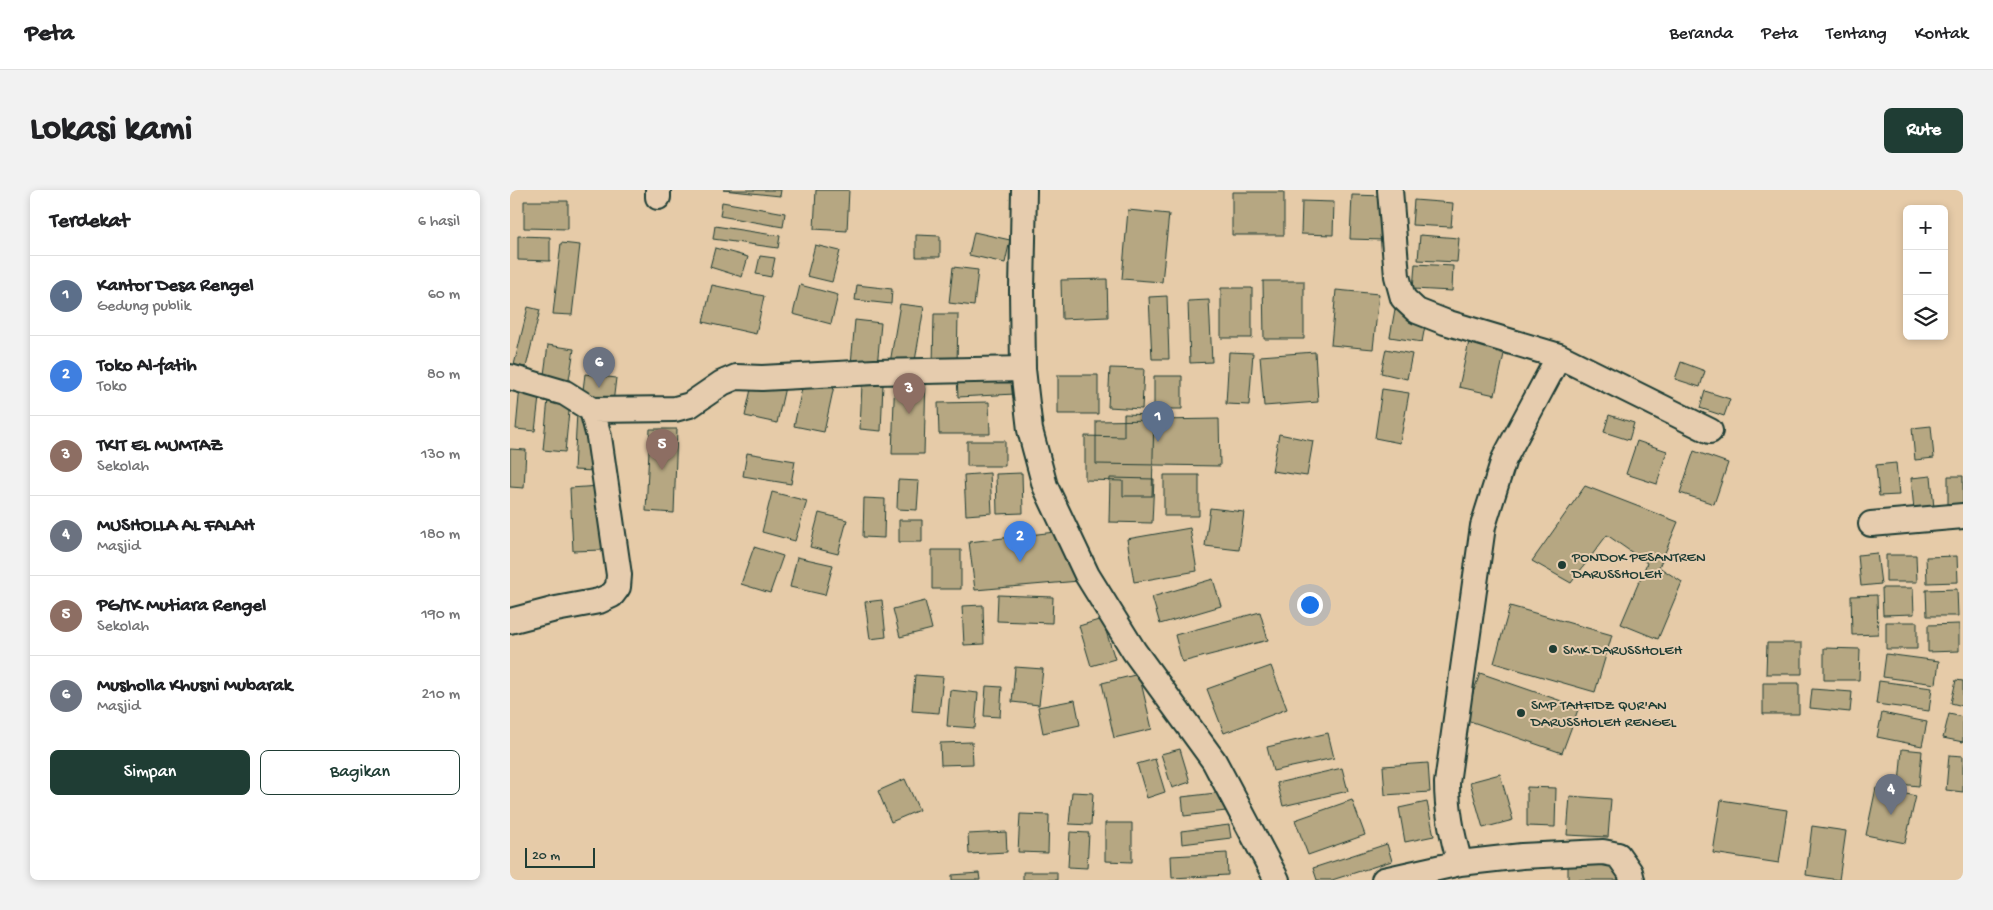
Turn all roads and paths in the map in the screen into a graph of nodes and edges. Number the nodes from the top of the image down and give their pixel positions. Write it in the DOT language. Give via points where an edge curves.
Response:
graph roads {
  1 [pos="1024,190"];
  2 [pos="1390,190"];
  3 [pos="1559,356"];
  4 [pos="1024,369"];
  5 [pos="510,377"];
  6 [pos="592,410"];
  7 [pos="1710,431"];
  8 [pos="1963,516"];
  9 [pos="1871,524"];
  10 [pos="510,621"];
  11 [pos="1460,863"];
  12 [pos="1278,880"];
  13 [pos="1384,880"];
  14 [pos="1632,880"];
  1 -- 4 [label="street"];
  2 -- 3 [label="street" via="1397,276 1403,298 1417,311 1446,322"];
  3 -- 7 [label="street"];
  3 -- 11 [label="street" via="1504,459 1483,526 1447,783 1451,832"];
  4 -- 6 [label="street" via="736,377 690,405 675,409"];
  4 -- 12 [label="street" via="1030,430 1045,486 1087,575 1134,651 1214,761"];
  5 -- 6 [label="street" via="564,393"];
  6 -- 10 [label="street" via="599,437 619,575 618,587 612,595 599,601 556,608"];
  8 -- 9 [label="street"];
  11 -- 13 [label="street"];
  11 -- 14 [label="street" via="1603,852 1618,855"];
}
